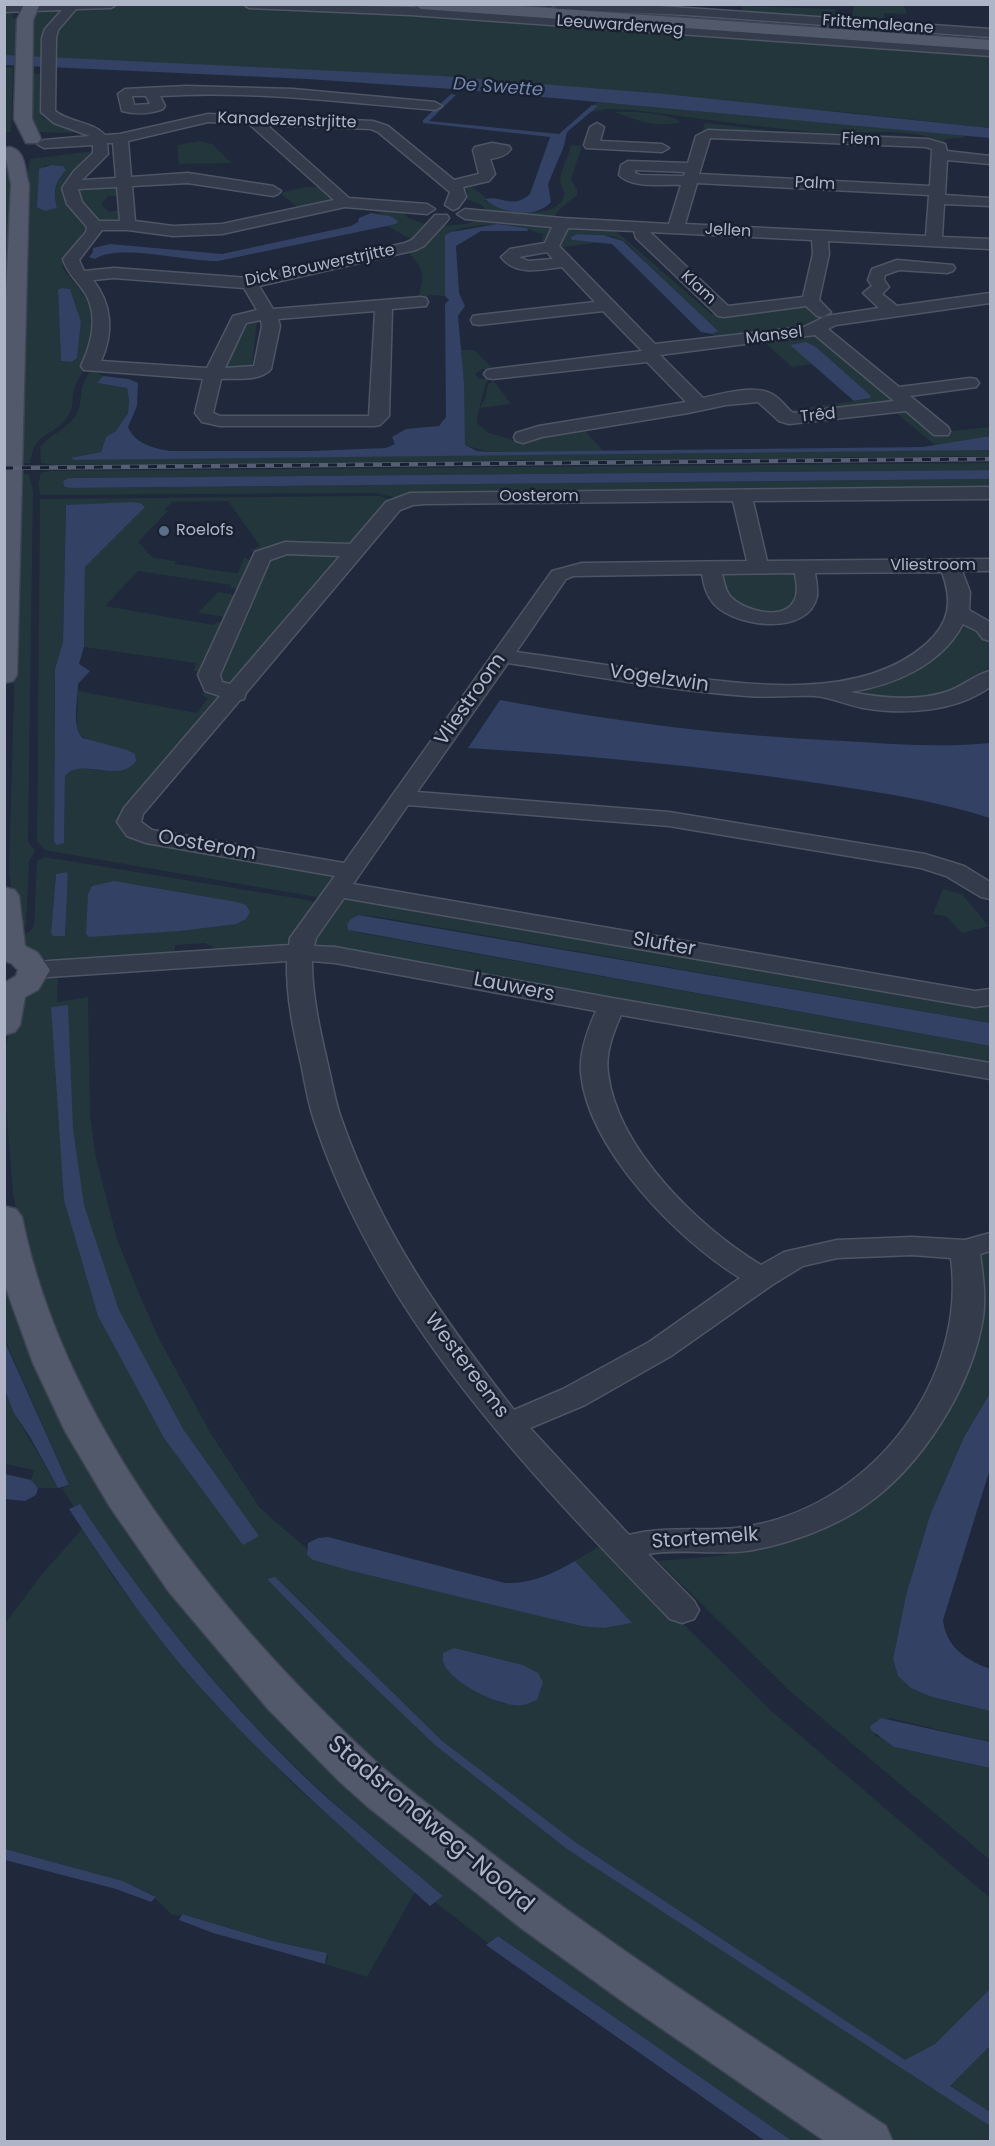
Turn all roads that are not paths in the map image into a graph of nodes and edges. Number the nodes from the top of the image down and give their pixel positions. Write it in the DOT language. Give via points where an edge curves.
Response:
graph roads {
  1 [pos="111,4"];
  2 [pos="249,4"];
  3 [pos="422,4"];
  4 [pos="549,4"];
  5 [pos="63,5"];
  6 [pos="22,8"];
  7 [pos="990,33"];
  8 [pos="990,45"];
  9 [pos="990,52"];
  10 [pos="201,89"];
  11 [pos="151,92"];
  12 [pos="353,98"];
  13 [pos="435,106"];
  14 [pos="23,119"];
  15 [pos="232,119"];
  16 [pos="254,121"];
  17 [pos="373,125"];
  18 [pos="597,127"];
  19 [pos="120,138"];
  20 [pos="100,141"];
  21 [pos="36,145"];
  22 [pos="7,146"];
  23 [pos="687,149"];
  24 [pos="481,155"];
  25 [pos="939,155"];
  26 [pos="990,160"];
  27 [pos="610,165"];
  28 [pos="693,176"];
  29 [pos="123,182"];
  30 [pos="323,183"];
  31 [pos="20,184"];
  32 [pos="70,184"];
  33 [pos="452,185"];
  34 [pos="273,191"];
  35 [pos="937,195"];
  36 [pos="345,202"];
  37 [pos="990,202"];
  38 [pos="459,210"];
  39 [pos="298,211"];
  40 [pos="434,214"];
  41 [pos="607,218"];
  42 [pos="678,221"];
  43 [pos="562,223"];
  44 [pos="128,225"];
  45 [pos="95,226"];
  46 [pos="641,227"];
  47 [pos="820,236"];
  48 [pos="934,241"];
  49 [pos="990,244"];
  50 [pos="551,248"];
  51 [pos="566,262"];
  52 [pos="947,268"];
  53 [pos="80,276"];
  54 [pos="249,283"];
  55 [pos="810,301"];
  56 [pos="988,301"];
  57 [pos="420,302"];
  58 [pos="384,305"];
  59 [pos="609,305"];
  60 [pos="894,312"];
  61 [pos="268,314"];
  62 [pos="479,320"];
  63 [pos="825,324"];
  64 [pos="651,353"];
  65 [pos="213,374"];
  66 [pos="493,374"];
  67 [pos="970,383"];
  68 [pos="893,393"];
  69 [pos="698,404"];
  70 [pos="909,405"];
  71 [pos="941,431"];
  72 [pos="523,438"];
  73 [pos="990,493"];
  74 [pos="742,496"];
  75 [pos="357,550"];
  76 [pos="990,565"];
  77 [pos="804,566"];
  78 [pos="950,566"];
  79 [pos="758,567"];
  80 [pos="711,568"];
  81 [pos="958,612"];
  82 [pos="990,635"];
  83 [pos="502,656"];
  84 [pos="4,675"];
  85 [pos="990,677"];
  86 [pos="816,690"];
  87 [pos="236,693"];
  88 [pos="402,798"];
  89 [pos="343,880"];
  90 [pos="990,892"];
  91 [pos="4,896"];
  92 [pos="300,952"];
  93 [pos="16,958"];
  94 [pos="7,993"];
  95 [pos="990,997"];
  96 [pos="612,1006"];
  97 [pos="4,1025"];
  98 [pos="990,1071"];
  99 [pos="4,1217"];
  100 [pos="978,1246"];
  101 [pos="761,1278"];
  102 [pos="510,1424"];
  103 [pos="622,1549"];
  104 [pos="682,1610"];
  105 [pos="868,2142"];
  1 -- 5 [label="street"];
  2 -- 9 [label="street, Leeuwarderweg" via="410,11"];
  3 -- 8 [label="main road, Leeuwarderweg"];
  4 -- 7 [label="street, Frittemaleane"];
  5 -- 6 [label="street"];
  5 -- 20 [label="street" via="50,33 48,112 59,120 89,129"];
  6 -- 14 [label="main road"];
  10 -- 11 [label="street"];
  10 -- 12 [label="street"];
  10 -- 15 [label="street"];
  12 -- 13 [label="street"];
  12 -- 17 [label="street" via="352,106"];
  14 -- 21 [label="main road"];
  14 -- 22 [label="main road"];
  15 -- 16 [label="street, Kanadezenstrjitte"];
  15 -- 19 [label="street, Kanadezenstrjitte" via="201,119"];
  16 -- 17 [label="street, Kanadezenstrjitte"];
  16 -- 30 [label="street"];
  17 -- 33 [label="street, Kanadezenstrjitte"];
  18 -- 23 [label="street" via="591,145"];
  19 -- 20 [label="street, Kanadezenstrjitte"];
  19 -- 29 [label="street"];
  20 -- 21 [label="street, Kanadezenstrjitte"];
  20 -- 32 [label="street" via="100,154"];
  21 -- 22 [label="main road"];
  21 -- 31 [label="main road" via="27,157"];
  22 -- 31 [label="main road" via="15,158"];
  23 -- 25 [label="street, Fiem" via="703,136 717,133 928,143 940,147"];
  23 -- 28 [label="street"];
  24 -- 33 [label="street" via="488,174"];
  25 -- 26 [label="street"];
  25 -- 35 [label="street"];
  27 -- 28 [label="street" via="628,165 627,175 638,178"];
  28 -- 35 [label="street, Palm"];
  28 -- 42 [label="street"];
  29 -- 32 [label="street"];
  29 -- 34 [label="street" via="188,178"];
  29 -- 44 [label="street"];
  30 -- 34 [label="street"];
  30 -- 36 [label="street"];
  31 -- 84 [label="main road"];
  32 -- 45 [label="street" via="74,205"];
  33 -- 38 [label="street" via="459,194"];
  34 -- 39 [label="street"];
  35 -- 37 [label="street, Palm"];
  35 -- 48 [label="street"];
  36 -- 39 [label="street, Jellen"];
  36 -- 40 [label="street, Jellen"];
  38 -- 40 [label="street, Jellen" via="456,218"];
  38 -- 43 [label="street, Jellen"];
  39 -- 44 [label="street, Jellen" via="198,231"];
  40 -- 54 [label="street, Dick Brouwerstrjitte" via="418,243 410,247"];
  41 -- 42 [label="street" via="615,212"];
  42 -- 46 [label="street, Jellen"];
  42 -- 47 [label="street, Jellen"];
  43 -- 46 [label="street, Jellen"];
  43 -- 50 [label="street"];
  44 -- 45 [label="street, Jellen"];
  45 -- 53 [label="street" via="94,233 71,259"];
  46 -- 55 [label="street, Klam" via="642,235 724,312"];
  47 -- 48 [label="street, Jellen"];
  47 -- 55 [label="street" via="821,254"];
  48 -- 49 [label="street, Jellen"];
  50 -- 51 [label="street"];
  50 -- 51 [label="street" via="516,252 509,257 514,263 529,266"];
  51 -- 59 [label="street"];
  52 -- 60 [label="street" via="897,265 878,272 876,280 881,287 871,293"];
  53 -- 54 [label="street, Dick Brouwerstrjitte" via="114,273"];
  53 -- 65 [label="street" via="94,294 102,316 99,345 90,366"];
  54 -- 61 [label="street"];
  55 -- 63 [label="street"];
  56 -- 60 [label="street, Mansel"];
  57 -- 58 [label="street"];
  58 -- 61 [label="street"];
  58 -- 65 [label="street" via="380,416 374,421 208,418 204,413"];
  59 -- 62 [label="street"];
  59 -- 64 [label="street"];
  60 -- 63 [label="street, Mansel"];
  61 -- 65 [label="street" via="239,320"];
  61 -- 65 [label="street" via="271,326 262,369 244,374"];
  63 -- 64 [label="street, Mansel" via="808,332"];
  63 -- 68 [label="street"];
  64 -- 66 [label="street"];
  64 -- 69 [label="street"];
  67 -- 68 [label="street"];
  68 -- 70 [label="street"];
  69 -- 70 [label="street, Trêd" via="764,396 781,414 803,419"];
  69 -- 72 [label="street, Trêd"];
  70 -- 71 [label="street"];
  73 -- 74 [label="street, Oosterom"];
  74 -- 75 [label="street, Oosterom" via="410,499 393,506"];
  74 -- 79 [label="street"];
  75 -- 87 [label="street, Oosterom"];
  75 -- 87 [label="street" via="285,548 261,556 209,675 213,686"];
  76 -- 78 [label="street, Vliestroom"];
  77 -- 78 [label="street, Vliestroom"];
  77 -- 79 [label="street, Vliestroom"];
  77 -- 80 [label="street" via="808,590 800,609 758,618 736,611 720,598"];
  78 -- 81 [label="street" via="961,598"];
  79 -- 80 [label="street, Vliestroom"];
  80 -- 83 [label="street, Vliestroom" via="568,571 559,575"];
  81 -- 82 [label="street"];
  81 -- 86 [label="street, Vogelzwin" via="939,645 906,668"];
  83 -- 86 [label="street, Vogelzwin" via="745,690"];
  83 -- 88 [label="street, Vliestroom"];
  85 -- 86 [label="street, Vogelzwin" via="952,697 928,702 868,703"];
  87 -- 89 [label="street, Oosterom" via="132,813 129,822 135,831 146,836"];
  88 -- 89 [label="street, Vliestroom"];
  88 -- 90 [label="street" via="669,819 925,861 955,871"];
  89 -- 92 [label="street, Vliestroom" via="303,938"];
  89 -- 95 [label="street, Slufter" via="963,997"];
  91 -- 93 [label="main road"];
  92 -- 93 [label="street, Lauwers"];
  92 -- 96 [label="street, Lauwers" via="335,955"];
  92 -- 102 [label="street, Westereems" via="298,972 311,1065 328,1127 357,1197 400,1275 443,1340"];
  93 -- 94 [label="main road" via="32,978 23,987"];
  94 -- 97 [label="main road"];
  96 -- 98 [label="street, Lauwers"];
  96 -- 101 [label="street" via="601,1029 594,1071 602,1110 628,1152 671,1206 719,1250"];
  99 -- 105 [label="main road, Stadsrondweg-Noord" via="30,1310 72,1408 120,1492 175,1571 254,1667 358,1771 475,1868 566,1936"];
  100 -- 101 [label="street, Westereems" via="837,1250 794,1259"];
  100 -- 103 [label="street, Stortemelk" via="970,1269 968,1323 952,1371 926,1420 860,1493 819,1516 765,1536 709,1543 656,1541"];
  101 -- 102 [label="street, Westereems" via="660,1349 574,1397"];
  102 -- 103 [label="street"];
  103 -- 104 [label="street"];
}
